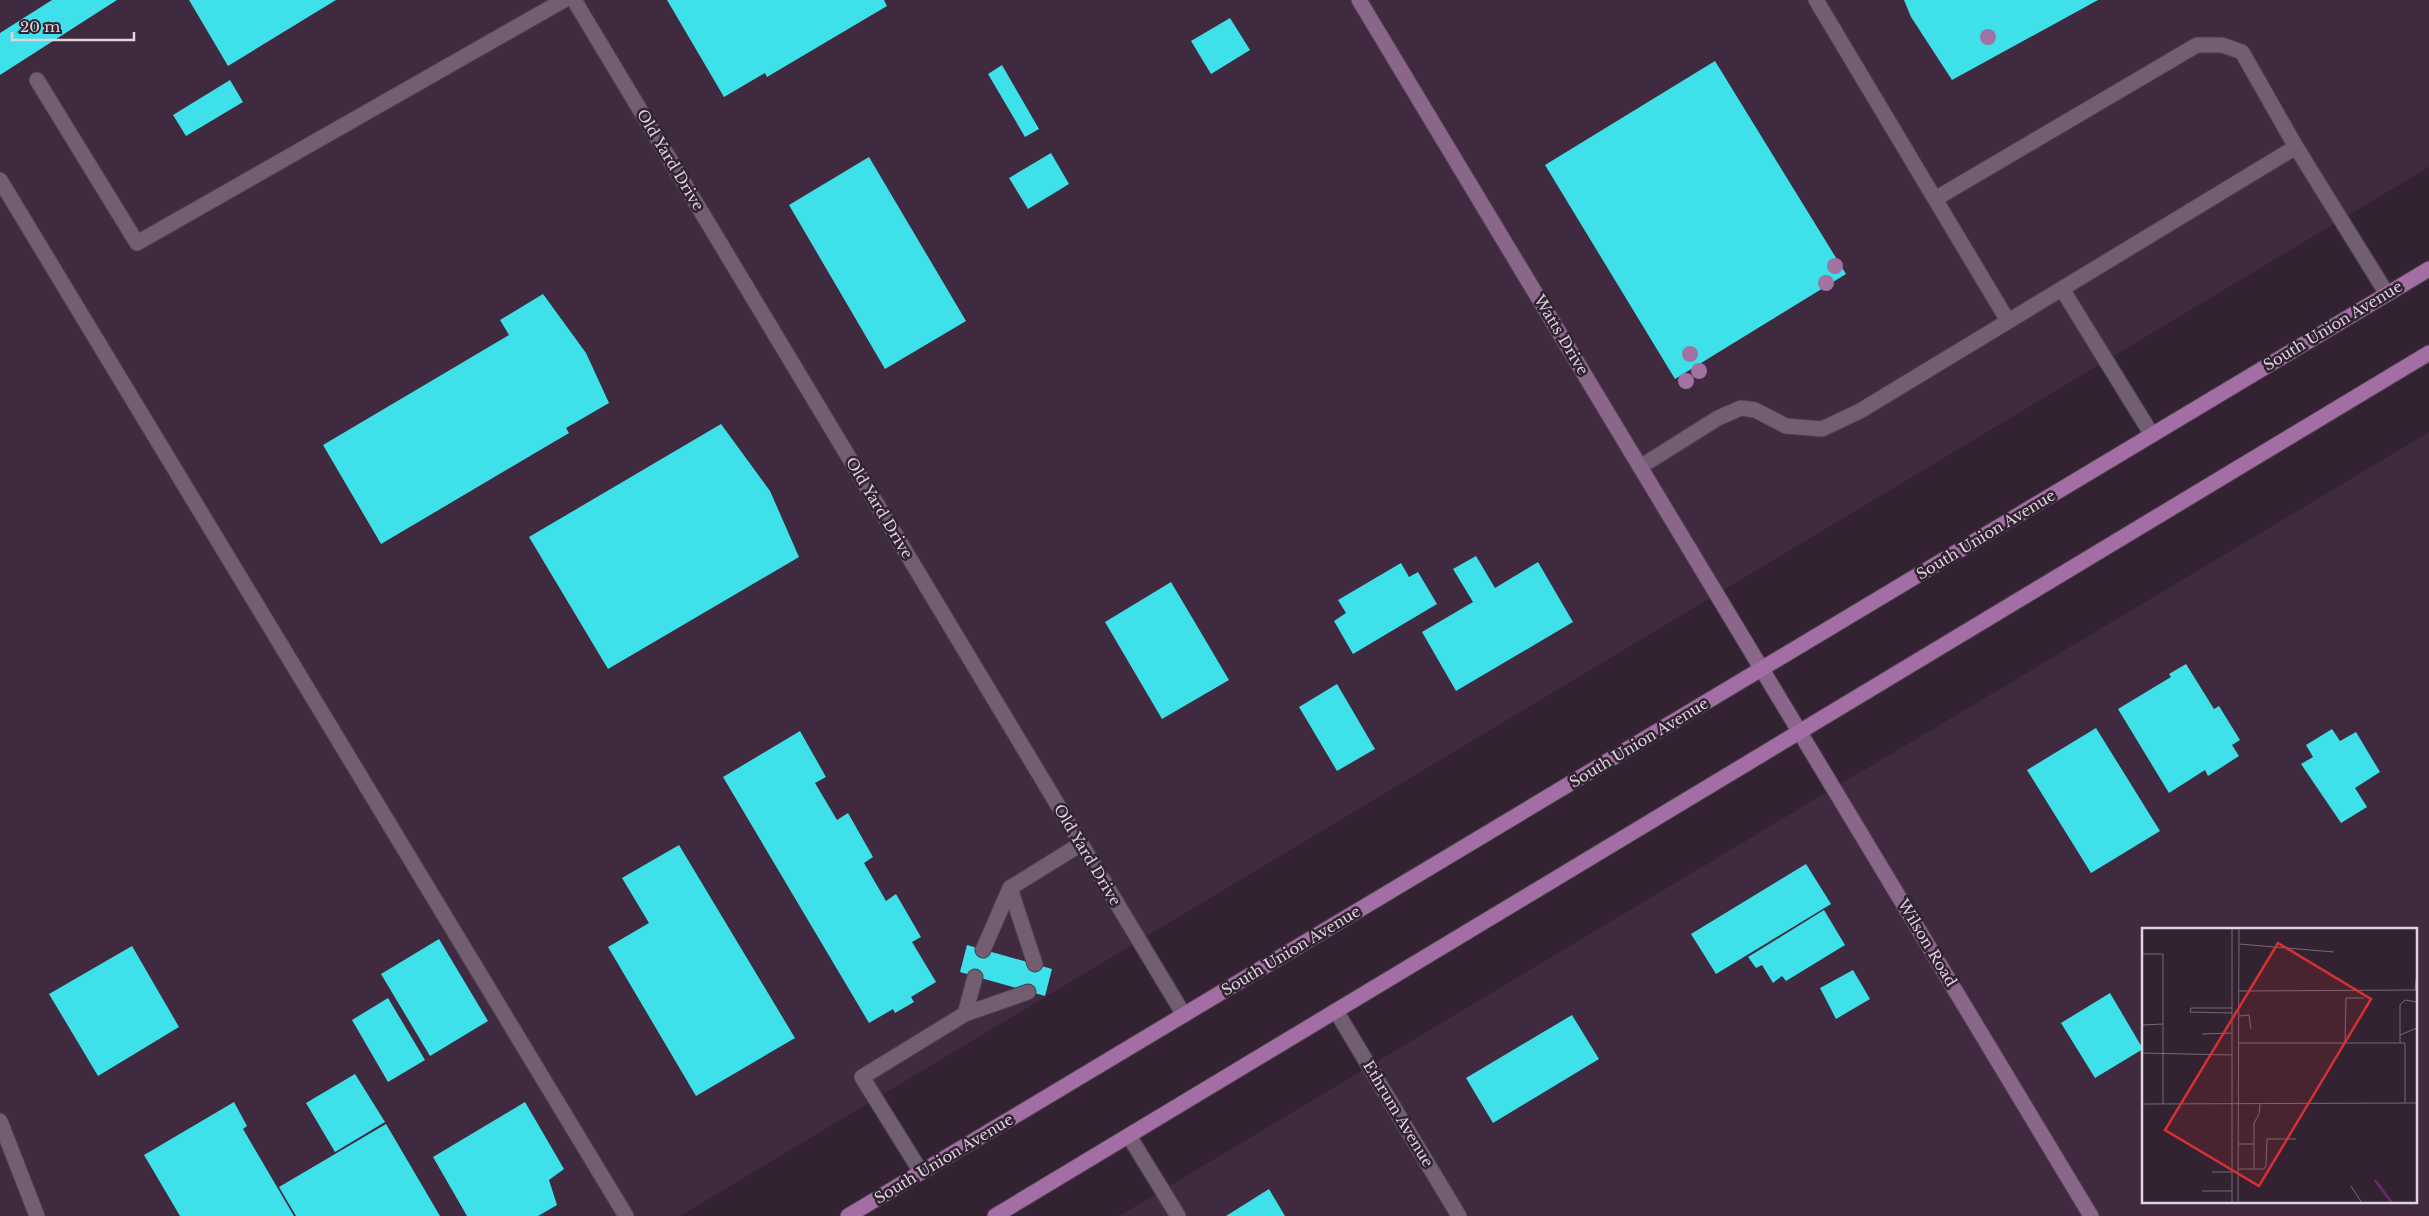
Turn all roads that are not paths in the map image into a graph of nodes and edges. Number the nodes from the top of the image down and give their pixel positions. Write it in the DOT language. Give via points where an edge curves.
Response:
graph roads {
  1 [pos="564,0"];
  2 [pos="574,0"];
  3 [pos="1360,0"];
  4 [pos="1816,0"];
  5 [pos="37,80"];
  6 [pos="2296,147"];
  7 [pos="0,180"];
  8 [pos="1934,199"];
  9 [pos="2429,269"];
  10 [pos="2062,289"];
  11 [pos="2387,294"];
  12 [pos="2008,321"];
  13 [pos="2429,353"];
  14 [pos="2152,435"];
  15 [pos="1640,467"];
  16 [pos="1762,670"];
  17 [pos="1800,732"];
  18 [pos="1081,844"];
  19 [pos="1010,888"];
  20 [pos="983,950"];
  21 [pos="1035,964"];
  22 [pos="975,977"];
  23 [pos="1028,992"];
  24 [pos="1336,1011"];
  25 [pos="965,1014"];
  26 [pos="1184,1015"];
  27 [pos="0,1121"];
  28 [pos="1128,1136"];
  29 [pos="921,1172"];
  30 [pos="37,1216"];
  31 [pos="626,1216"];
  32 [pos="848,1216"];
  33 [pos="996,1216"];
  34 [pos="1178,1216"];
  35 [pos="1459,1216"];
  36 [pos="2091,1216"];
  1 -- 5 [label="street" via="137,243"];
  2 -- 18 [label="street, Old Yard Drive"];
  3 -- 15 [label="street, Watts Drive"];
  4 -- 8 [label="street"];
  6 -- 8 [label="street" via="2242,52 2222,45 2197,45"];
  6 -- 10 [label="street"];
  6 -- 11 [label="street"];
  7 -- 31 [label="street"];
  8 -- 12 [label="street"];
  9 -- 11 [label="main road, South Union Avenue"];
  10 -- 12 [label="street"];
  10 -- 14 [label="street"];
  11 -- 14 [label="main road, South Union Avenue"];
  12 -- 15 [label="street" via="1860,410 1822,429 1786,426 1755,410 1741,408 1718,418"];
  13 -- 17 [label="main road"];
  14 -- 16 [label="main road, South Union Avenue"];
  15 -- 16 [label="street, Watts Drive"];
  16 -- 17 [label="street, Wilson Road"];
  16 -- 26 [label="main road, South Union Avenue"];
  17 -- 24 [label="main road"];
  17 -- 36 [label="street, Wilson Road"];
  18 -- 19 [label="street"];
  18 -- 26 [label="street, Old Yard Drive"];
  19 -- 20 [label="street"];
  19 -- 21 [label="street"];
  22 -- 25 [label="street"];
  23 -- 25 [label="street"];
  24 -- 28 [label="main road"];
  24 -- 35 [label="street, Ethrum Avenue"];
  25 -- 29 [label="street" via="862,1076"];
  26 -- 29 [label="main road, South Union Avenue"];
  27 -- 30 [label="street"];
  28 -- 33 [label="main road"];
  28 -- 34 [label="street"];
  29 -- 32 [label="main road, South Union Avenue"];
}
